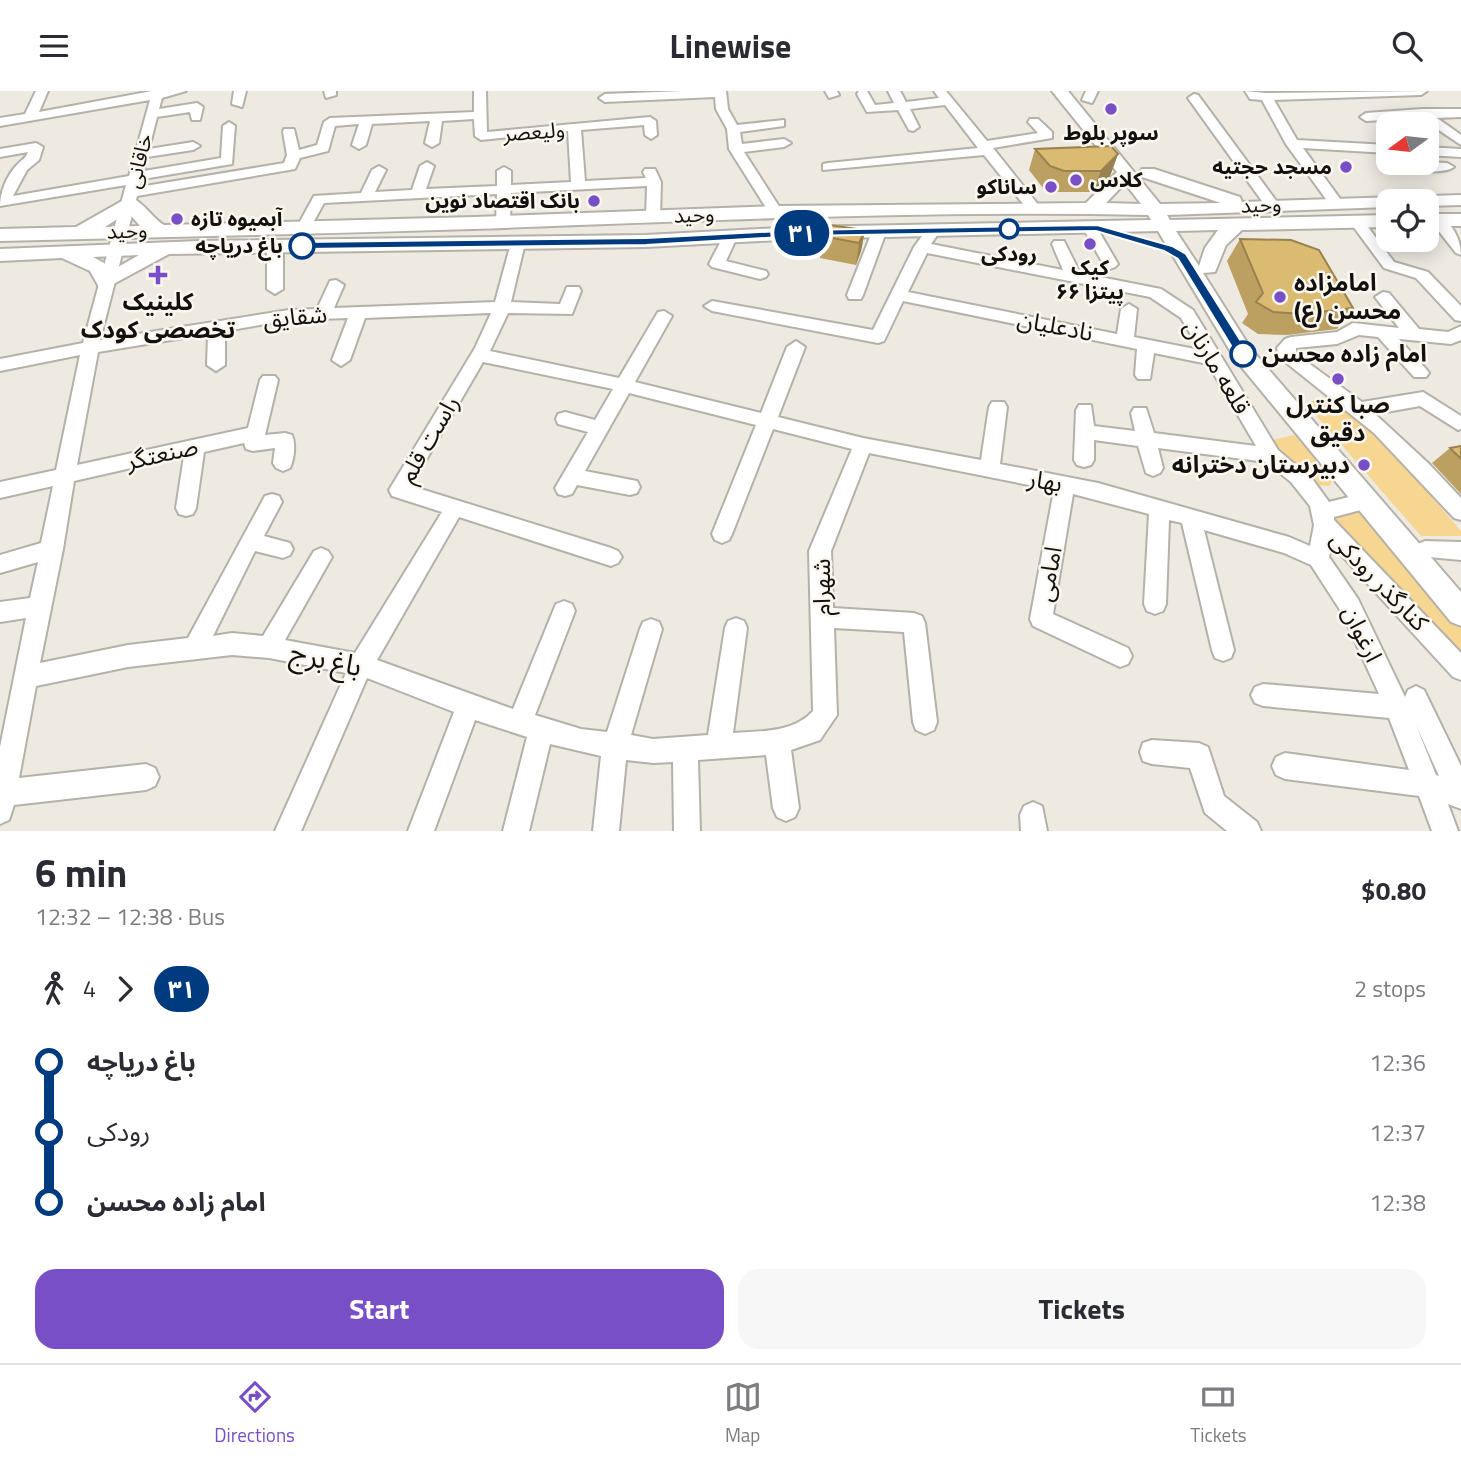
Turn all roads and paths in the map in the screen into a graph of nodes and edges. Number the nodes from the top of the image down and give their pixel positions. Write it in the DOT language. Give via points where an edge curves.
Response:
graph roads {
  1 [pos="42,91"];
  2 [pos="180,91"];
  3 [pos="480,91"];
  4 [pos="894,91"];
  5 [pos="1060,91"];
  6 [pos="1251,91"];
  7 [pos="1421,91"];
  8 [pos="1394,92"];
  9 [pos="158,93"];
  10 [pos="1316,93"];
  11 [pos="863,94"];
  12 [pos="1087,94"];
  13 [pos="944,96"];
  14 [pos="328,97"];
  15 [pos="1266,97"];
  16 [pos="606,98"];
  17 [pos="1194,98"];
  18 [pos="1461,104"];
  19 [pos="903,106"];
  20 [pos="1421,112"];
  21 [pos="1461,112"];
  22 [pos="151,114"];
  23 [pos="1439,114"];
  24 [pos="481,115"];
  25 [pos="437,116"];
  26 [pos="30,117"];
  27 [pos="196,117"];
  28 [pos="1366,117"];
  29 [pos="1376,117"];
  30 [pos="46,118"];
  31 [pos="367,120"];
  32 [pos="6,121"];
  33 [pos="330,122"];
  34 [pos="1034,122"];
  35 [pos="780,123"];
  36 [pos="713,124"];
  37 [pos="1439,124"];
  38 [pos="229,126"];
  39 [pos="731,126"];
  40 [pos="72,127"];
  41 [pos="574,127"];
  42 [pos="913,127"];
  43 [pos="289,132"];
  44 [pos="183,135"];
  45 [pos="652,135"];
  46 [pos="0,136"];
  47 [pos="1459,138"];
  48 [pos="432,143"];
  49 [pos="784,143"];
  50 [pos="37,144"];
  51 [pos="1293,144"];
  52 [pos="359,145"];
  53 [pos="1376,145"];
  54 [pos="984,148"];
  55 [pos="736,149"];
  56 [pos="193,151"];
  57 [pos="1439,152"];
  58 [pos="0,153"];
  59 [pos="1461,153"];
  60 [pos="294,155"];
  61 [pos="139,163"];
  62 [pos="427,166"];
  63 [pos="828,167"];
  64 [pos="1439,167"];
  65 [pos="1447,167"];
  66 [pos="91,169"];
  67 [pos="379,170"];
  68 [pos="504,171"];
  69 [pos="1127,172"];
  70 [pos="1148,173"];
  71 [pos="239,174"];
  72 [pos="578,187"];
  73 [pos="82,188"];
  74 [pos="503,192"];
  75 [pos="236,194"];
  76 [pos="417,195"];
  77 [pos="130,197"];
  78 [pos="366,197"];
  79 [pos="319,199"];
  80 [pos="1439,200"];
  81 [pos="1461,200"];
  82 [pos="1,202"];
  83 [pos="1376,202"];
  84 [pos="1336,203"];
  85 [pos="1260,205"];
  86 [pos="1033,207"];
  87 [pos="1089,207"];
  88 [pos="775,211"];
  89 [pos="653,217"];
  90 [pos="1168,217"];
  91 [pos="1439,220"];
  92 [pos="1461,220"];
  93 [pos="1376,221"];
  94 [pos="503,222"];
  95 [pos="1357,222"];
  96 [pos="1239,223"];
  97 [pos="1280,224"];
  98 [pos="304,227"];
  99 [pos="1439,227"];
  100 [pos="211,228"];
  101 [pos="1093,228"];
  102 [pos="879,232"];
  103 [pos="0,235"];
  104 [pos="730,237"];
  105 [pos="927,239"];
  106 [pos="118,240"];
  107 [pos="162,240"];
  108 [pos="518,243"];
  109 [pos="1059,244"];
  110 [pos="59,246"];
  111 [pos="275,246"];
  112 [pos="199,247"];
  113 [pos="1238,247"];
  114 [pos="1461,250"];
  115 [pos="0,255"];
  116 [pos="1182,257"];
  117 [pos="1210,258"];
  118 [pos="1110,264"];
  119 [pos="760,274"];
  120 [pos="1073,276"];
  121 [pos="106,282"];
  122 [pos="336,285"];
  123 [pos="275,289"];
  124 [pos="962,290"];
  125 [pos="573,291"];
  126 [pos="855,295"];
  127 [pos="897,295"];
  128 [pos="1383,297"];
  129 [pos="712,306"];
  130 [pos="501,307"];
  131 [pos="963,308"];
  132 [pos="1129,309"];
  133 [pos="359,313"];
  134 [pos="323,314"];
  135 [pos="1187,314"];
  136 [pos="1217,314"];
  137 [pos="664,316"];
  138 [pos="1461,316"];
  139 [pos="217,326"];
  140 [pos="1383,332"];
  141 [pos="1461,332"];
  142 [pos="1414,335"];
  143 [pos="1125,340"];
  144 [pos="1146,344"];
  145 [pos="90,347"];
  146 [pos="796,347"];
  147 [pos="480,355"];
  148 [pos="1213,359"];
  149 [pos="341,360"];
  150 [pos="216,365"];
  151 [pos="1,367"];
  152 [pos="1420,373"];
  153 [pos="1143,375"];
  154 [pos="269,380"];
  155 [pos="624,385"];
  156 [pos="998,407"];
  157 [pos="1085,410"];
  158 [pos="1357,410"];
  159 [pos="1140,413"];
  160 [pos="565,419"];
  161 [pos="767,420"];
  162 [pos="1458,423"];
  163 [pos="599,428"];
  164 [pos="1085,432"];
  165 [pos="256,433"];
  166 [pos="1149,440"];
  167 [pos="863,445"];
  168 [pos="195,447"];
  169 [pos="1271,455"];
  170 [pos="1084,460"];
  171 [pos="283,463"];
  172 [pos="1153,468"];
  173 [pos="989,471"];
  174 [pos="67,475"];
  175 [pos="1065,485"];
  176 [pos="630,487"];
  177 [pos="0,490"];
  178 [pos="1365,501"];
  179 [pos="272,502"];
  180 [pos="455,507"];
  181 [pos="186,508"];
  182 [pos="1159,509"];
  183 [pos="1461,512"];
  184 [pos="1324,518"];
  185 [pos="1191,519"];
  186 [pos="722,534"];
  187 [pos="250,541"];
  188 [pos="53,549"];
  189 [pos="283,549"];
  190 [pos="1425,550"];
  191 [pos="1461,551"];
  192 [pos="321,557"];
  193 [pos="611,557"];
  194 [pos="1318,559"];
  195 [pos="0,564"];
  196 [pos="1461,593"];
  197 [pos="1155,604"];
  198 [pos="41,606"];
  199 [pos="564,611"];
  200 [pos="0,612"];
  201 [pos="1461,613"];
  202 [pos="822,617"];
  203 [pos="736,628"];
  204 [pos="651,629"];
  205 [pos="269,647"];
  206 [pos="195,648"];
  207 [pos="1223,650"];
  208 [pos="1120,656"];
  209 [pos="360,665"];
  210 [pos="1461,669"];
  211 [pos="27,677"];
  212 [pos="1263,695"];
  213 [pos="1406,703"];
  214 [pos="468,706"];
  215 [pos="925,722"];
  216 [pos="531,726"];
  217 [pos="811,731"];
  218 [pos="777,742"];
  219 [pos="615,745"];
  220 [pos="719,746"];
  221 [pos="685,749"];
  222 [pos="1152,752"];
  223 [pos="1285,766"];
  224 [pos="146,777"];
  225 [pos="1429,785"];
  226 [pos="1461,795"];
  227 [pos="2,802"];
  228 [pos="786,808"];
  229 [pos="288,831"];
  230 [pos="421,831"];
  231 [pos="516,831"];
  232 [pos="606,831"];
  233 [pos="687,831"];
  234 [pos="1248,831"];
  235 [pos="1445,831"];
  1 -- 26 [label="street"];
  2 -- 9 [label="street"];
  3 -- 24 [label="street, ولیعصر"];
  4 -- 19 [label="street"];
  5 -- 69 [label="main road"];
  6 -- 15 [label="street" via="1254,96"];
  7 -- 8 [label="street"];
  8 -- 10 [label="street"];
  8 -- 20 [label="street"];
  9 -- 22 [label="street, خاقانی"];
  9 -- 30 [label="street"];
  10 -- 15 [label="street"];
  11 -- 19 [label="street" via="872,109"];
  12 -- 70 [label="main road"];
  13 -- 19 [label="street"];
  13 -- 54 [label="street"];
  14 -- 33 [label="street"];
  15 -- 51 [label="street"];
  16 -- 39 [label="street" via="720,93"];
  17 -- 85 [label="street"];
  18 -- 21 [label="street" via="1453,105"];
  19 -- 42 [label="street"];
  21 -- 23 [label="street"];
  22 -- 27 [label="street" via="197,107"];
  22 -- 61 [label="street, خاقانی"];
  24 -- 25 [label="street"];
  24 -- 41 [label="street, ولیعصر" via="481,136 515,139"];
  25 -- 31 [label="street"];
  25 -- 48 [label="street"];
  26 -- 30 [label="street"];
  26 -- 32 [label="street"];
  28 -- 29 [label="street"];
  30 -- 40 [label="street" via="73,117"];
  30 -- 50 [label="street"];
  31 -- 33 [label="street"];
  31 -- 52 [label="street"];
  32 -- 46 [label="street"];
  33 -- 60 [label="street" via="323,148"];
  34 -- 54 [label="street" via="1047,135"];
  35 -- 39 [label="street"];
  36 -- 39 [label="street"];
  37 -- 47 [label="street"];
  38 -- 61 [label="street" via="227,162"];
  39 -- 55 [label="street"];
  41 -- 45 [label="street" via="650,121"];
  41 -- 72 [label="street, ولیعصر"];
  43 -- 60 [label="street"];
  44 -- 61 [label="street"];
  49 -- 55 [label="street"];
  50 -- 58 [label="street"];
  50 -- 82 [label="street" via="32,160 21,168"];
  51 -- 53 [label="street"];
  51 -- 84 [label="street"];
  54 -- 63 [label="street" via="955,160"];
  54 -- 86 [label="street"];
  55 -- 88 [label="street"];
  56 -- 61 [label="street"];
  57 -- 59 [label="street"];
  60 -- 71 [label="street" via="290,166"];
  61 -- 73 [label="street"];
  61 -- 77 [label="street, خاقانی"];
  62 -- 76 [label="street"];
  64 -- 65 [label="street"];
  66 -- 73 [label="street"];
  67 -- 78 [label="street"];
  68 -- 74 [label="street"];
  69 -- 87 [label="main road"];
  69 -- 90 [label="main road"];
  70 -- 85 [label="main road"];
  70 -- 90 [label="main road"];
  71 -- 75 [label="street"];
  71 -- 77 [label="street"];
  72 -- 74 [label="street"];
  72 -- 89 [label="street" via="652,177"];
  73 -- 82 [label="street"];
  74 -- 76 [label="street"];
  74 -- 94 [label="street"];
  76 -- 78 [label="street"];
  77 -- 106 [label="street, خاقانی"];
  77 -- 107 [label="main road"];
  77 -- 110 [label="main road" via="106,220"];
  78 -- 79 [label="street"];
  79 -- 98 [label="street"];
  80 -- 81 [label="main road"];
  83 -- 84 [label="main road, وحید"];
  84 -- 85 [label="main road, وحید"];
  85 -- 90 [label="main road, وحید"];
  85 -- 97 [label="main road"];
  86 -- 87 [label="main road, وحید"];
  86 -- 88 [label="main road, وحید"];
  87 -- 90 [label="main road, وحید"];
  87 -- 101 [label="main road" via="1100,217"];
  88 -- 89 [label="main road, وحید"];
  89 -- 94 [label="main road, وحید"];
  90 -- 96 [label="main road, وحید"];
  90 -- 101 [label="main road, وحید"];
  90 -- 116 [label="main road"];
  90 -- 117 [label="main road"];
  91 -- 92 [label="main road"];
  93 -- 95 [label="main road, وحید"];
  94 -- 98 [label="main road, وحید"];
  95 -- 97 [label="main road, وحید"];
  95 -- 138 [label="street" via="1389,265 1422,275"];
  96 -- 97 [label="main road, وحید"];
  96 -- 117 [label="main road" via="1227,231"];
  98 -- 100 [label="main road, وحید"];
  99 -- 114 [label="street"];
  100 -- 107 [label="main road, وحید"];
  100 -- 112 [label="main road"];
  101 -- 105 [label="main road, وحید"];
  101 -- 116 [label="main road"];
  101 -- 118 [label="street"];
  102 -- 104 [label="main road, وحید"];
  102 -- 105 [label="main road, وحید"];
  102 -- 126 [label="street"];
  103 -- 110 [label="main road, وحید"];
  104 -- 108 [label="main road, وحید"];
  104 -- 119 [label="street" via="717,264"];
  105 -- 120 [label="street, قلعه مارنان"];
  105 -- 127 [label="street"];
  106 -- 107 [label="main road, وحید"];
  106 -- 110 [label="main road, وحید"];
  106 -- 121 [label="street"];
  107 -- 112 [label="main road, وحید"];
  107 -- 121 [label="main road"];
  108 -- 111 [label="main road, وحید"];
  108 -- 130 [label="street, راست قلم"];
  109 -- 120 [label="street"];
  110 -- 115 [label="main road, وحید"];
  110 -- 121 [label="main road" via="93,264"];
  111 -- 112 [label="main road, وحید"];
  111 -- 123 [label="street"];
  113 -- 117 [label="street"];
  116 -- 136 [label="main road"];
  117 -- 190 [label="main road" via="1257,352"];
  120 -- 135 [label="street, قلعه مارنان" via="1155,293"];
  121 -- 145 [label="street"];
  122 -- 134 [label="street"];
  124 -- 131 [label="street"];
  125 -- 130 [label="street, شقایق" via="566,310"];
  127 -- 129 [label="street" via="880,334 872,338"];
  127 -- 131 [label="street, نادعلیان"];
  128 -- 142 [label="street"];
  130 -- 133 [label="street, شقایق"];
  130 -- 147 [label="street, راست قلم"];
  131 -- 143 [label="street, نادعلیان"];
  132 -- 143 [label="street"];
  133 -- 134 [label="street, شقایق"];
  133 -- 149 [label="street"];
  134 -- 139 [label="street, شقایق"];
  135 -- 136 [label="street"];
  135 -- 148 [label="street, قلعه مارنان"];
  136 -- 178 [label="main road" via="1243,354"];
  137 -- 155 [label="street"];
  139 -- 145 [label="street, شقایق"];
  139 -- 150 [label="street"];
  140 -- 142 [label="street"];
  140 -- 152 [label="street"];
  140 -- 158 [label="street" via="1353,329 1337,338 1291,343 1286,348 1288,357"];
  141 -- 142 [label="street" via="1451,338"];
  143 -- 144 [label="street, نادعلیان"];
  144 -- 148 [label="street, نادعلیان"];
  144 -- 153 [label="street"];
  145 -- 151 [label="street, شقایق"];
  145 -- 174 [label="street"];
  146 -- 161 [label="street"];
  147 -- 155 [label="street, بهار"];
  147 -- 180 [label="street, راست قلم" via="399,490"];
  148 -- 169 [label="street, قلعه مارنان"];
  154 -- 165 [label="street"];
  155 -- 161 [label="street, بهار"];
  155 -- 163 [label="street"];
  156 -- 173 [label="street"];
  157 -- 164 [label="street"];
  158 -- 162 [label="street" via="1423,399"];
  158 -- 183 [label="street" via="1402,448"];
  159 -- 166 [label="street"];
  160 -- 163 [label="street"];
  161 -- 167 [label="street, بهار"];
  161 -- 186 [label="street"];
  163 -- 176 [label="street" via="569,482"];
  164 -- 166 [label="street"];
  164 -- 170 [label="street"];
  165 -- 168 [label="street, صنعتگر"];
  165 -- 171 [label="street" via="253,444 285,440"];
  166 -- 169 [label="street"];
  166 -- 172 [label="street"];
  167 -- 173 [label="street, بهار"];
  167 -- 202 [label="street, شهرام" via="820,551"];
  168 -- 174 [label="street, صنعتگر"];
  168 -- 181 [label="street"];
  169 -- 184 [label="street" via="1320,501"];
  173 -- 175 [label="street, بهار"];
  174 -- 177 [label="street, صنعتگر"];
  174 -- 188 [label="street"];
  175 -- 182 [label="street, بهار"];
  175 -- 208 [label="street, امامی" via="1041,619"];
  178 -- 184 [label="street"];
  178 -- 201 [label="main road"];
  179 -- 187 [label="street"];
  180 -- 193 [label="street"];
  180 -- 209 [label="street"];
  182 -- 185 [label="street, بهار"];
  182 -- 197 [label="street"];
  184 -- 194 [label="street"];
  184 -- 210 [label="street, کنارگذر رودکی"];
  185 -- 194 [label="street, بهار" via="1289,546"];
  185 -- 207 [label="street"];
  187 -- 189 [label="street"];
  187 -- 206 [label="street"];
  188 -- 195 [label="street"];
  188 -- 198 [label="street"];
  190 -- 191 [label="street"];
  190 -- 196 [label="main road"];
  192 -- 205 [label="street"];
  194 -- 213 [label="street, ارغوان"];
  198 -- 200 [label="street"];
  198 -- 211 [label="street"];
  199 -- 216 [label="street"];
  202 -- 215 [label="street" via="914,623"];
  202 -- 217 [label="street, شهرام" via="825,715"];
  203 -- 220 [label="street"];
  204 -- 219 [label="street"];
  205 -- 206 [label="street, باغ برج"];
  205 -- 209 [label="street, باغ برج"];
  206 -- 211 [label="street, باغ برج" via="128,656"];
  209 -- 214 [label="street, باغ برج"];
  209 -- 229 [label="street"];
  211 -- 227 [label="street"];
  212 -- 213 [label="street"];
  213 -- 225 [label="street, ارغوان"];
  213 -- 226 [label="street"];
  214 -- 216 [label="street, باغ برج"];
  214 -- 230 [label="street"];
  216 -- 219 [label="street, باغ برج" via="581,741"];
  216 -- 231 [label="street"];
  217 -- 218 [label="street, باغ برج"];
  218 -- 220 [label="street, باغ برج"];
  218 -- 228 [label="street"];
  219 -- 221 [label="street, باغ برج" via="653,751"];
  219 -- 232 [label="street"];
  220 -- 221 [label="street, باغ برج"];
  221 -- 233 [label="street"];
  222 -- 234 [label="street" via="1199,756 1214,804"];
  223 -- 225 [label="street"];
  224 -- 227 [label="street"];
  225 -- 226 [label="street"];
  225 -- 235 [label="street, ارغوان"];
}
